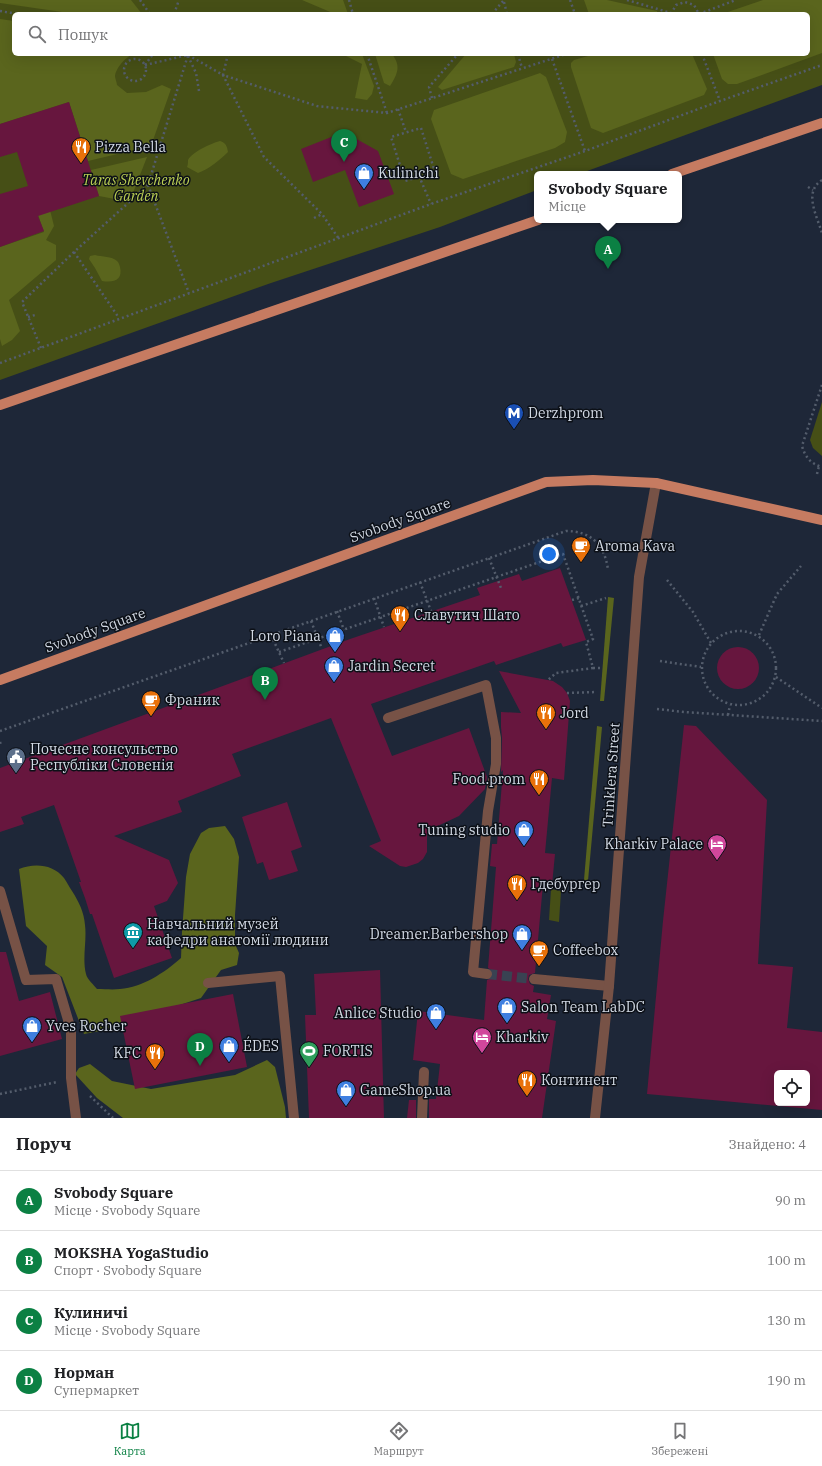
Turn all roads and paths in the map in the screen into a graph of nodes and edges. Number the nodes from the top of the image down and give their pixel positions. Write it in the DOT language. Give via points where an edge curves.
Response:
graph roads {
  1 [pos="140,0"];
  2 [pos="179,0"];
  3 [pos="348,0"];
  4 [pos="570,0"];
  5 [pos="627,0"];
  6 [pos="736,0"];
  7 [pos="504,1"];
  8 [pos="679,1"];
  9 [pos="0,11"];
  10 [pos="149,12"];
  11 [pos="175,12"];
  12 [pos="352,12"];
  13 [pos="494,12"];
  14 [pos="507,12"];
  15 [pos="575,12"];
  16 [pos="668,12"];
  17 [pos="672,12"];
  18 [pos="698,12"];
  19 [pos="704,12"];
  20 [pos="12,13"];
  21 [pos="152,56"];
  22 [pos="183,56"];
  23 [pos="187,56"];
  24 [pos="188,56"];
  25 [pos="189,56"];
  26 [pos="228,56"];
  27 [pos="368,56"];
  28 [pos="456,56"];
  29 [pos="519,56"];
  30 [pos="560,56"];
  31 [pos="703,56"];
  32 [pos="552,59"];
  33 [pos="145,65"];
  34 [pos="822,65"];
  35 [pos="522,68"];
  36 [pos="223,75"];
  37 [pos="199,91"];
  38 [pos="432,98"];
  39 [pos="720,101"];
  40 [pos="398,109"];
  41 [pos="387,113"];
  42 [pos="822,123"];
  43 [pos="406,132"];
  44 [pos="585,151"];
  45 [pos="681,171"];
  46 [pos="419,176"];
  47 [pos="822,180"];
  48 [pos="148,185"];
  49 [pos="808,187"];
  50 [pos="813,190"];
  51 [pos="431,204"];
  52 [pos="322,214"];
  53 [pos="314,218"];
  54 [pos="534,221"];
  55 [pos="822,232"];
  56 [pos="339,239"];
  57 [pos="74,252"];
  58 [pos="189,294"];
  59 [pos="35,315"];
  60 [pos="28,317"];
  61 [pos="119,318"];
  62 [pos="41,348"];
  63 [pos="0,363"];
  64 [pos="822,385"];
  65 [pos="0,405"];
  66 [pos="820,467"];
  67 [pos="817,474"];
  68 [pos="656,482"];
  69 [pos="822,520"];
  70 [pos="489,558"];
  71 [pos="801,566"];
  72 [pos="608,570"];
  73 [pos="497,577"];
  74 [pos="667,580"];
  75 [pos="420,582"];
  76 [pos="501,588"];
  77 [pos="374,598"];
  78 [pos="579,598"];
  79 [pos="606,598"];
  80 [pos="572,600"];
  81 [pos="427,601"];
  82 [pos="581,606"];
  83 [pos="337,611"];
  84 [pos="431,611"];
  85 [pos="380,617"];
  86 [pos="311,621"];
  87 [pos="384,627"];
  88 [pos="344,630"];
  89 [pos="271,635"];
  90 [pos="759,635"];
  91 [pos="318,639"];
  92 [pos="711,643"];
  93 [pos="322,649"];
  94 [pos="279,652"];
  95 [pos="660,660"];
  96 [pos="284,663"];
  97 [pos="701,667"];
  98 [pos="593,668"];
  99 [pos="600,668"];
  100 [pos="776,677"];
  101 [pos="0,680"];
  102 [pos="548,680"];
  103 [pos="598,692"];
  104 [pos="567,693"];
  105 [pos="730,705"];
  106 [pos="657,708"];
  107 [pos="822,708"];
  108 [pos="728,715"];
  109 [pos="388,718"];
  110 [pos="822,721"];
  111 [pos="0,731"];
  112 [pos="0,742"];
  113 [pos="0,745"];
  114 [pos="0,891"];
  115 [pos="487,974"];
  116 [pos="534,979"];
  117 [pos="208,984"];
  118 [pos="610,986"];
  119 [pos="424,1072"];
  120 [pos="76,1118"];
  121 [pos="294,1118"];
  122 [pos="422,1118"];
  123 [pos="595,1118"];
  1 -- 10 [label="path"];
  2 -- 11 [label="path"];
  3 -- 12 [label="path"];
  4 -- 15 [label="path"];
  5 -- 16 [label="path"];
  6 -- 19 [label="path"];
  7 -- 13 [label="path"];
  7 -- 14 [label="path"];
  8 -- 17 [label="path"];
  8 -- 18 [label="path" via="694,5"];
  9 -- 20 [label="path"];
  21 -- 33 [label="path"];
  22 -- 33 [label="path"];
  23 -- 48 [label="path"];
  24 -- 37 [label="path" via="196,73"];
  25 -- 36 [label="path"];
  26 -- 36 [label="path"];
  27 -- 41 [label="path"];
  28 -- 38 [label="path" via="429,86"];
  29 -- 35 [label="path"];
  30 -- 32 [label="path"];
  31 -- 39 [label="path"];
  32 -- 35 [label="path"];
  32 -- 44 [label="path"];
  33 -- 33 [label="path" via="146,73 142,79 134,81 125,76 125,66 129,60 136,59"];
  34 -- 39 [label="path"];
  35 -- 38 [label="path"];
  36 -- 41 [label="path" via="318,106"];
  36 -- 52 [label="path" via="264,157"];
  38 -- 40 [label="path"];
  39 -- 44 [label="path"];
  40 -- 41 [label="path"];
  40 -- 43 [label="path"];
  42 -- 45 [label="main road"];
  43 -- 46 [label="path" via="391,137 405,181"];
  43 -- 46 [label="path" via="421,128 435,172"];
  44 -- 51 [label="path"];
  46 -- 51 [label="path"];
  47 -- 50 [label="path"];
  48 -- 57 [label="path"];
  48 -- 58 [label="path"];
  49 -- 50 [label="path"];
  50 -- 55 [label="path" via="811,199"];
  51 -- 56 [label="path"];
  52 -- 53 [label="path"];
  52 -- 56 [label="path"];
  54 -- 65 [label="main road"];
  56 -- 58 [label="path"];
  57 -- 60 [label="path" via="22,302"];
  57 -- 61 [label="path"];
  58 -- 61 [label="path"];
  59 -- 60 [label="path"];
  60 -- 62 [label="path"];
  61 -- 62 [label="path"];
  62 -- 63 [label="path"];
  64 -- 66 [label="path" via="802,446 810,461"];
  66 -- 67 [label="path"];
  68 -- 69 [label="main road, Svobody Square"];
  68 -- 101 [label="main road, Svobody Square" via="546,482"];
  68 -- 118 [label="street, Trinklera Street" via="639,577"];
  70 -- 72 [label="path" via="555,534 575,531 597,542 605,554"];
  70 -- 73 [label="path"];
  70 -- 75 [label="path"];
  71 -- 90 [label="path" via="777,594"];
  73 -- 76 [label="path"];
  73 -- 78 [label="path" via="563,554"];
  73 -- 81 [label="path"];
  74 -- 92 [label="path" via="693,612"];
  75 -- 77 [label="path"];
  75 -- 81 [label="path"];
  77 -- 83 [label="path"];
  77 -- 85 [label="path"];
  78 -- 80 [label="path"];
  78 -- 82 [label="path"];
  79 -- 82 [label="path"];
  81 -- 84 [label="path"];
  81 -- 85 [label="path"];
  82 -- 98 [label="path" via="593,640 586,642"];
  83 -- 86 [label="path"];
  83 -- 88 [label="path"];
  85 -- 87 [label="path"];
  85 -- 88 [label="path"];
  86 -- 89 [label="path"];
  86 -- 91 [label="path"];
  88 -- 91 [label="path"];
  89 -- 94 [label="path"];
  89 -- 111 [label="path"];
  90 -- 92 [label="path" via="733,631 721,635"];
  90 -- 100 [label="path" via="774,653"];
  91 -- 93 [label="path"];
  91 -- 94 [label="path"];
  92 -- 97 [label="path" via="704,654"];
  94 -- 96 [label="path"];
  95 -- 97 [label="path"];
  97 -- 105 [label="path" via="703,680 709,691 718,700"];
  98 -- 99 [label="path"];
  98 -- 102 [label="path" via="556,673"];
  100 -- 105 [label="path" via="764,697 742,706"];
  100 -- 107 [label="path"];
  103 -- 104 [label="path"];
  105 -- 108 [label="path"];
  106 -- 108 [label="path"];
  108 -- 110 [label="path"];
  109 -- 115 [label="street" via="486,685 496,738 496,764 488,812 473,972"];
  112 -- 113 [label="path"];
  114 -- 120 [label="street" via="26,980 56,979 71,1030 71,1078"];
  116 -- 118 [label="street"];
  117 -- 121 [label="street" via="280,976"];
  118 -- 123 [label="street, Trinklera Street"];
  119 -- 122 [label="street"];
}
